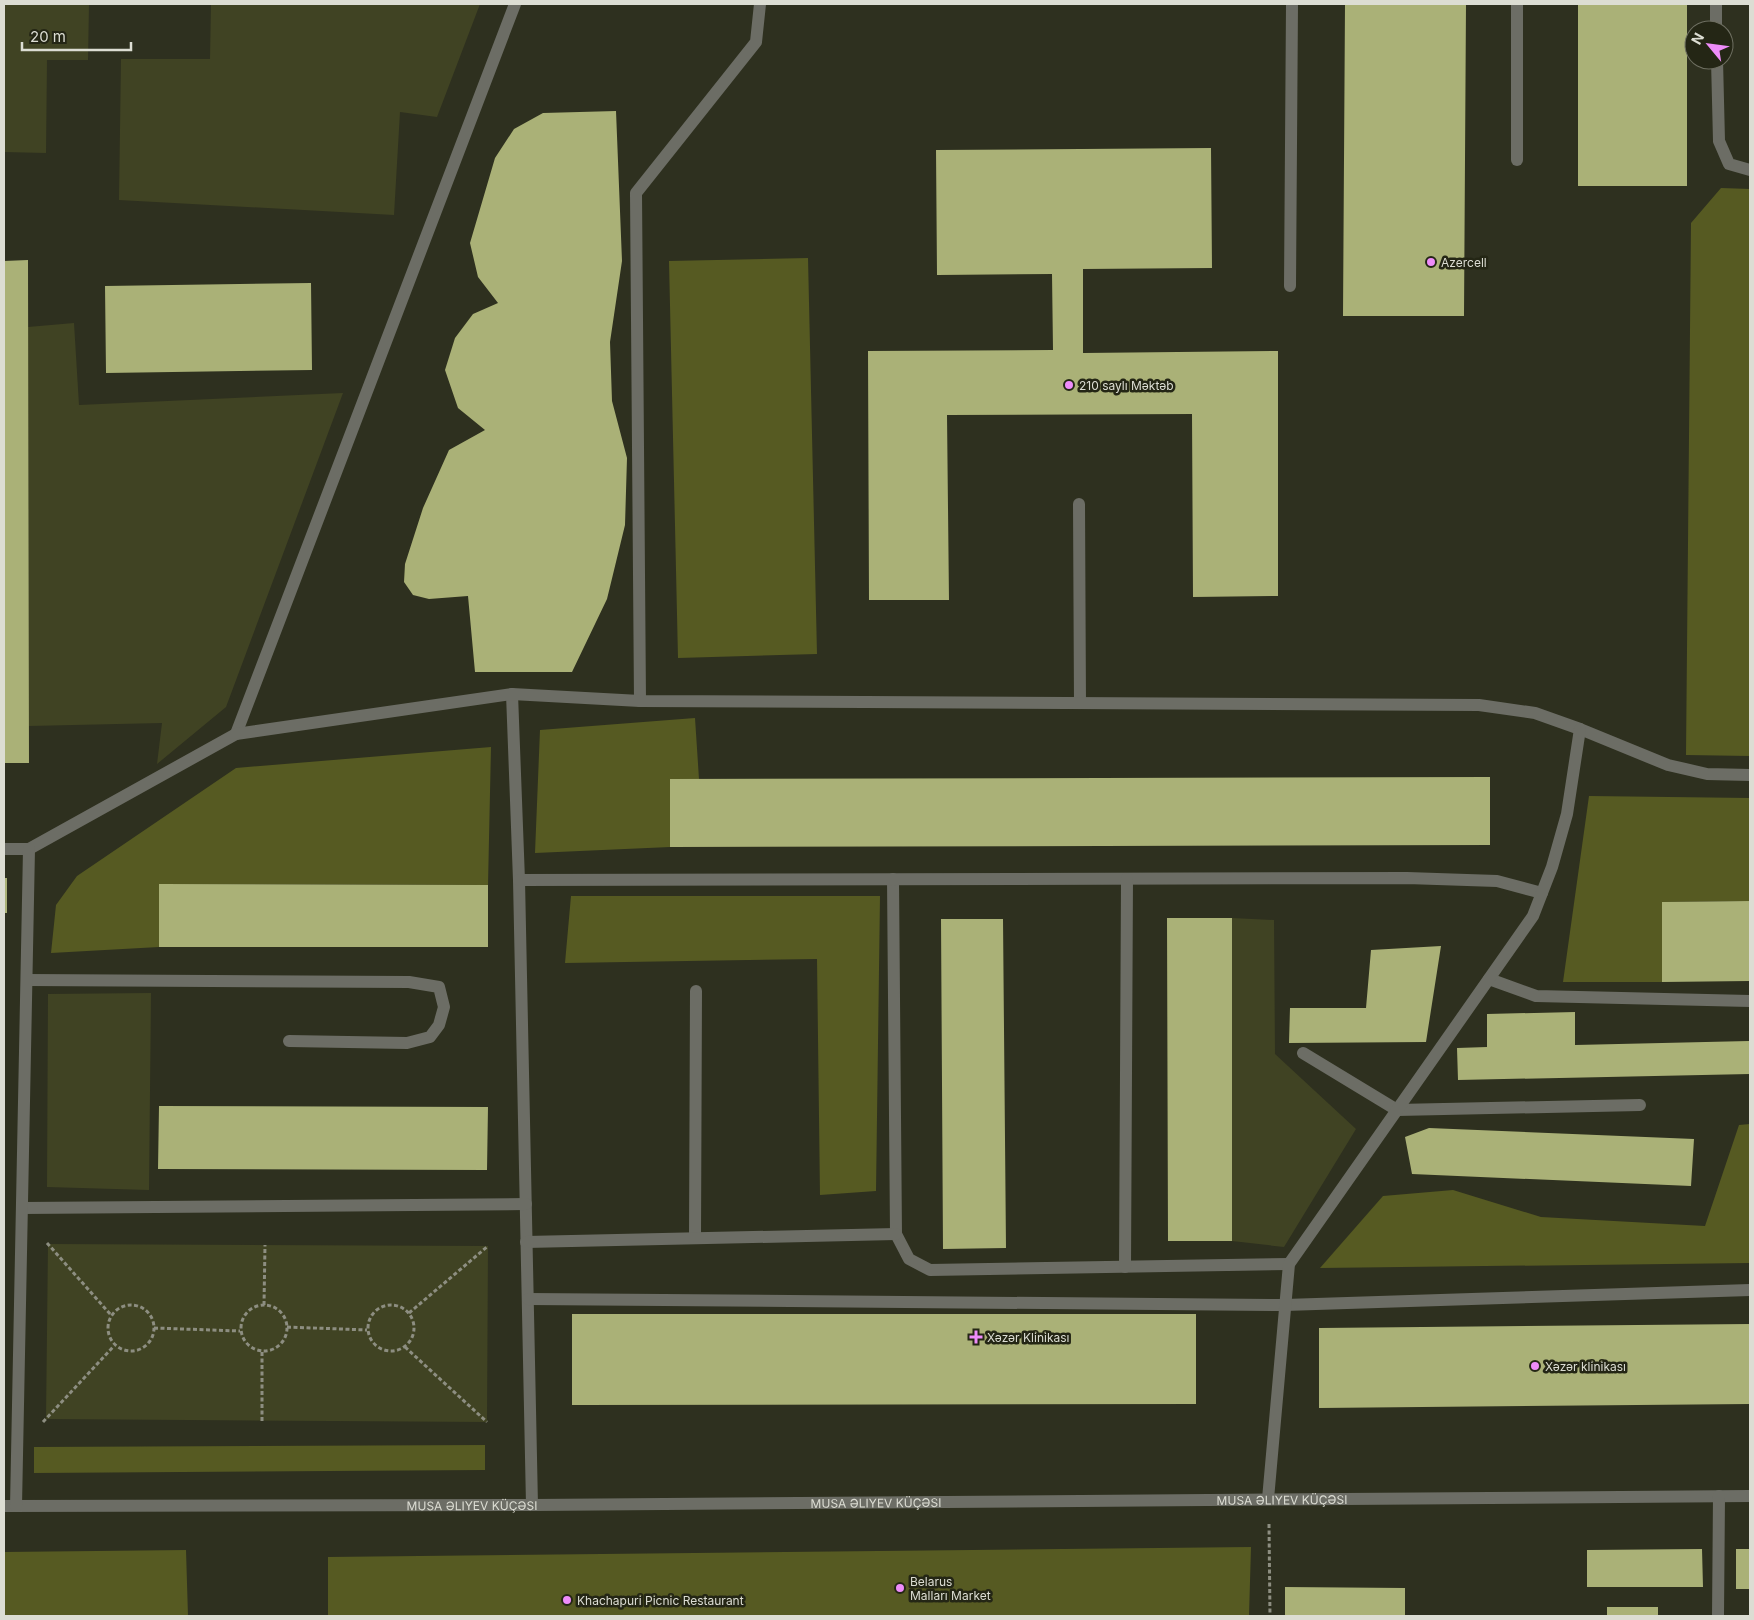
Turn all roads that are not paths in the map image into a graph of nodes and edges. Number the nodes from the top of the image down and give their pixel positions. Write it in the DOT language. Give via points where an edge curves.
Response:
graph roads {
  1 [pos="515,4"];
  2 [pos="760,4"];
  3 [pos="1292,4"];
  4 [pos="1518,4"];
  5 [pos="1716,4"];
  6 [pos="1716,20"];
  7 [pos="1717,70"];
  8 [pos="1517,160"];
  9 [pos="1750,170"];
  10 [pos="1290,286"];
  11 [pos="1079,504"];
  12 [pos="512,694"];
  13 [pos="640,700"];
  14 [pos="1080,703"];
  15 [pos="1580,729"];
  16 [pos="236,734"];
  17 [pos="1750,775"];
  18 [pos="4,849"];
  19 [pos="29,849"];
  20 [pos="893,879"];
  21 [pos="1127,879"];
  22 [pos="519,880"];
  23 [pos="1542,893"];
  24 [pos="1489,979"];
  25 [pos="26,980"];
  26 [pos="696,991"];
  27 [pos="1750,1001"];
  28 [pos="289,1041"];
  29 [pos="1302,1053"];
  30 [pos="1640,1105"];
  31 [pos="1397,1110"];
  32 [pos="526,1204"];
  33 [pos="22,1208"];
  34 [pos="896,1234"];
  35 [pos="695,1238"];
  36 [pos="526,1242"];
  37 [pos="1289,1264"];
  38 [pos="1125,1267"];
  39 [pos="1750,1290"];
  40 [pos="528,1299"];
  41 [pos="1285,1305"];
  42 [pos="1719,1496"];
  43 [pos="1750,1496"];
  44 [pos="1268,1499"];
  45 [pos="532,1505"];
  46 [pos="10,1506"];
  47 [pos="1718,1616"];
  1 -- 16 [label="street"];
  2 -- 13 [label="street" via="756,42 636,192"];
  3 -- 10 [label="street"];
  4 -- 8 [label="street"];
  5 -- 6 [label="street"];
  7 -- 9 [label="street" via="1719,141 1729,164"];
  11 -- 14 [label="street"];
  12 -- 13 [label="street"];
  12 -- 16 [label="street"];
  12 -- 22 [label="street"];
  13 -- 14 [label="street"];
  14 -- 15 [label="street" via="1479,705 1535,714"];
  15 -- 17 [label="street" via="1668,765 1707,774"];
  15 -- 23 [label="street" via="1567,814"];
  16 -- 19 [label="street"];
  18 -- 19 [label="street"];
  19 -- 25 [label="street"];
  20 -- 21 [label="street"];
  20 -- 22 [label="street"];
  20 -- 34 [label="street"];
  21 -- 23 [label="street" via="1407,878 1497,881"];
  21 -- 38 [label="street"];
  22 -- 32 [label="street"];
  23 -- 24 [label="street" via="1533,916"];
  24 -- 27 [label="street" via="1536,996"];
  24 -- 31 [label="street"];
  25 -- 28 [label="street" via="410,982 439,987 444,1007 439,1025 430,1037 408,1044"];
  25 -- 33 [label="street"];
  26 -- 35 [label="street"];
  29 -- 31 [label="street"];
  30 -- 31 [label="street"];
  31 -- 37 [label="street"];
  32 -- 33 [label="street"];
  32 -- 36 [label="street"];
  33 -- 46 [label="street" via="18,1456"];
  34 -- 35 [label="street"];
  34 -- 38 [label="street" via="909,1259 930,1270"];
  35 -- 36 [label="street"];
  36 -- 40 [label="street"];
  37 -- 38 [label="street"];
  37 -- 41 [label="street"];
  39 -- 41 [label="street"];
  40 -- 41 [label="street"];
  40 -- 45 [label="street"];
  41 -- 44 [label="street"];
  42 -- 43 [label="street, MUSA ƏLIYEV KÜÇƏSI"];
  42 -- 44 [label="street, MUSA ƏLIYEV KÜÇƏSI"];
  42 -- 47 [label="street"];
  44 -- 45 [label="street, MUSA ƏLIYEV KÜÇƏSI"];
  45 -- 46 [label="street, MUSA ƏLIYEV KÜÇƏSI"];
}
